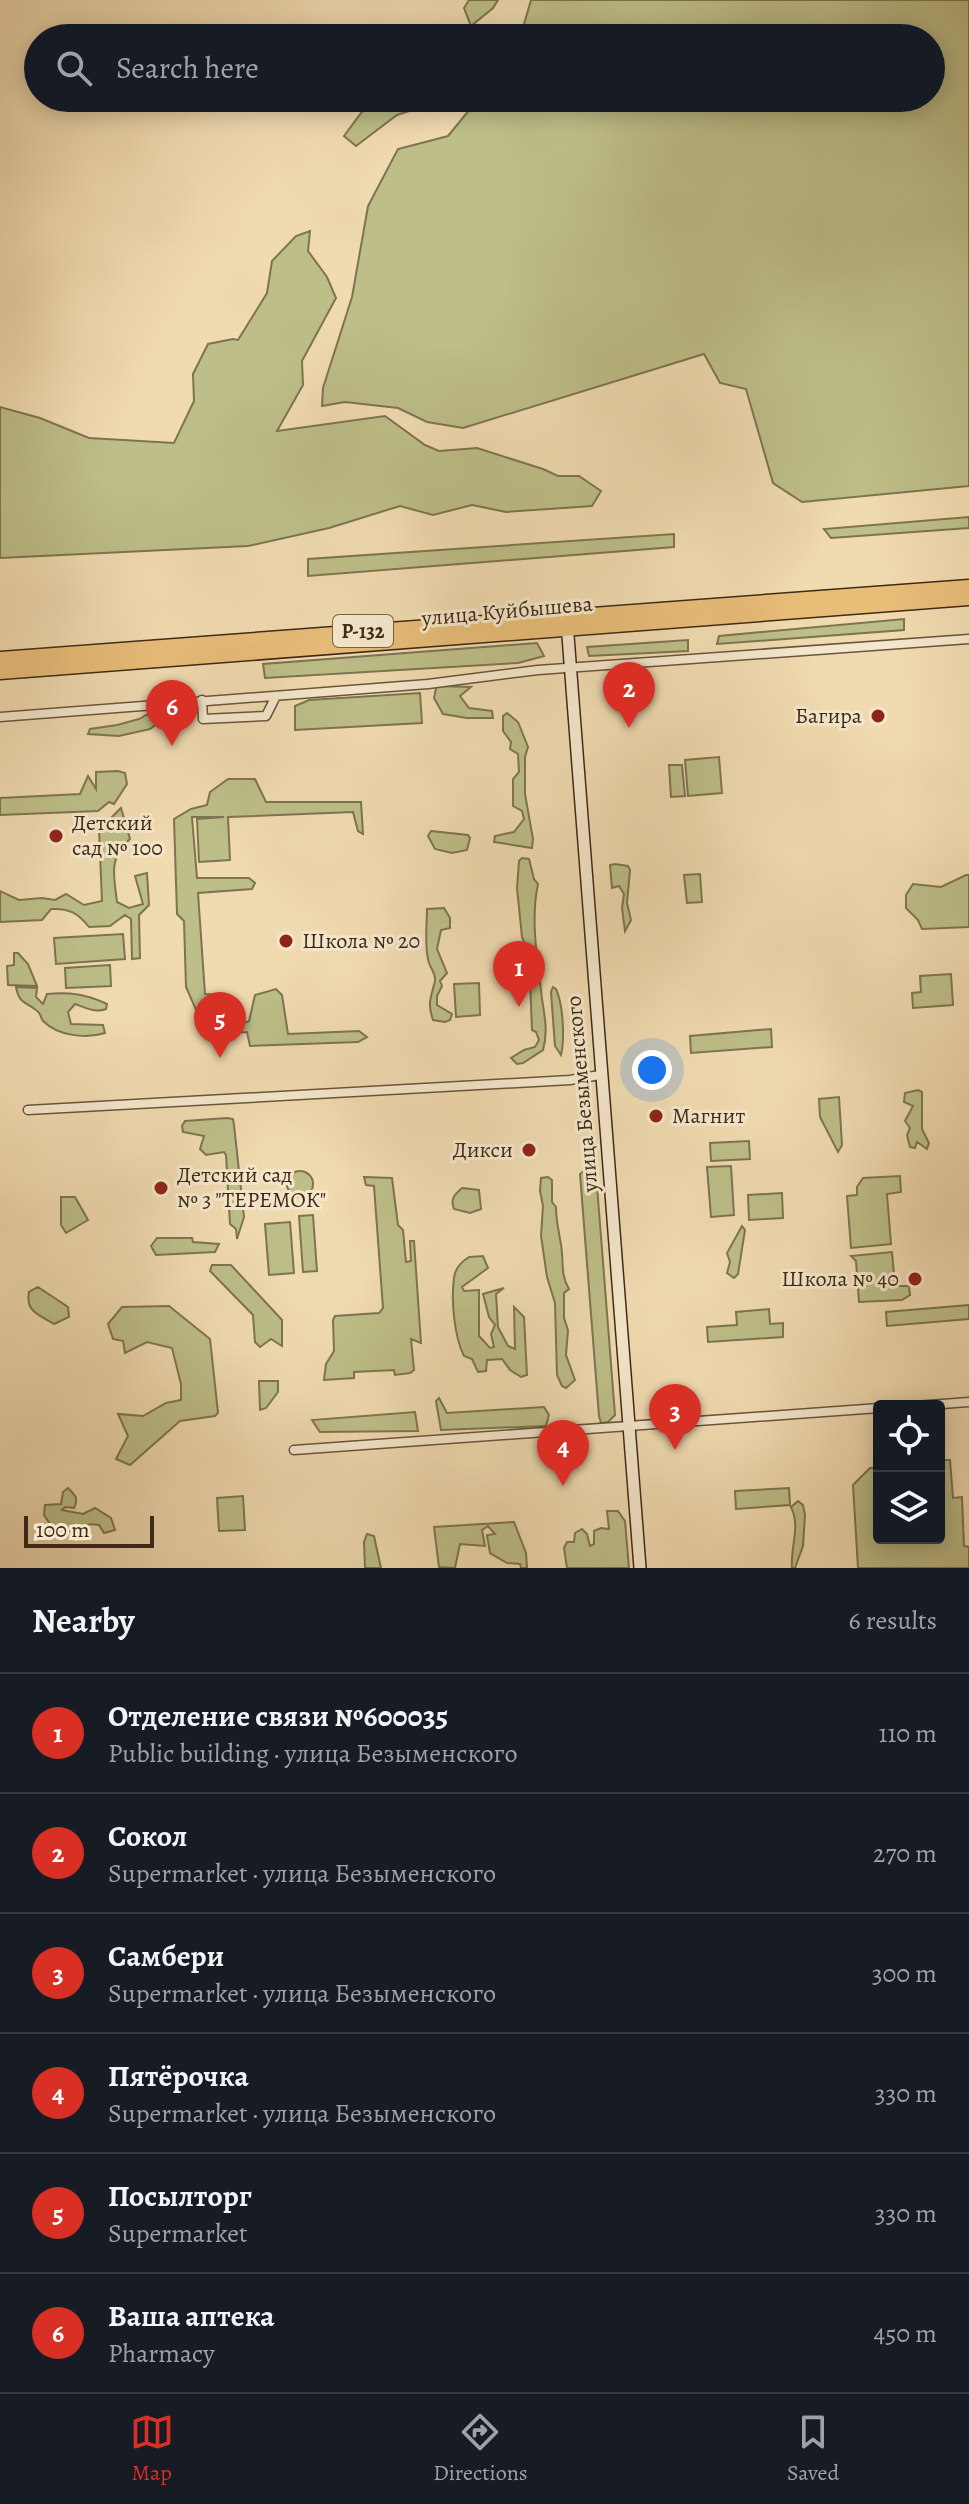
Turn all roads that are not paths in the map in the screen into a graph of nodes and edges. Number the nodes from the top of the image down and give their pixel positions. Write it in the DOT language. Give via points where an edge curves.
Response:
graph roads {
  1 [pos="969,587"];
  2 [pos="969,598"];
  3 [pos="566,622"];
  4 [pos="969,639"];
  5 [pos="0,659"];
  6 [pos="570,668"];
  7 [pos="0,672"];
  8 [pos="276,696"];
  9 [pos="202,700"];
  10 [pos="0,717"];
  11 [pos="600,1075"];
  12 [pos="28,1110"];
  13 [pos="969,1402"];
  14 [pos="945,1404"];
  15 [pos="873,1408"];
  16 [pos="627,1425"];
  17 [pos="294,1450"];
  18 [pos="640,1568"];
  1 -- 3 [label="highway, улица Куйбышева / Р-132"];
  2 -- 3 [label="highway, улица Куйбышева / Р-132"];
  3 -- 5 [label="highway, улица Куйбышева / Р-132"];
  3 -- 6 [label="main road, улица Безыменского"];
  3 -- 7 [label="highway, улица Куйбышева / Р-132"];
  4 -- 6 [label="street"];
  6 -- 8 [label="street"];
  6 -- 11 [label="main road, улица Безыменского"];
  8 -- 9 [label="street"];
  8 -- 9 [label="street" via="266,716 203,719"];
  9 -- 10 [label="street"];
  11 -- 12 [label="street"];
  11 -- 16 [label="main road, улица Безыменского"];
  13 -- 14 [label="street"];
  15 -- 16 [label="street"];
  16 -- 17 [label="street"];
  16 -- 18 [label="main road, улица Безыменского"];
}
